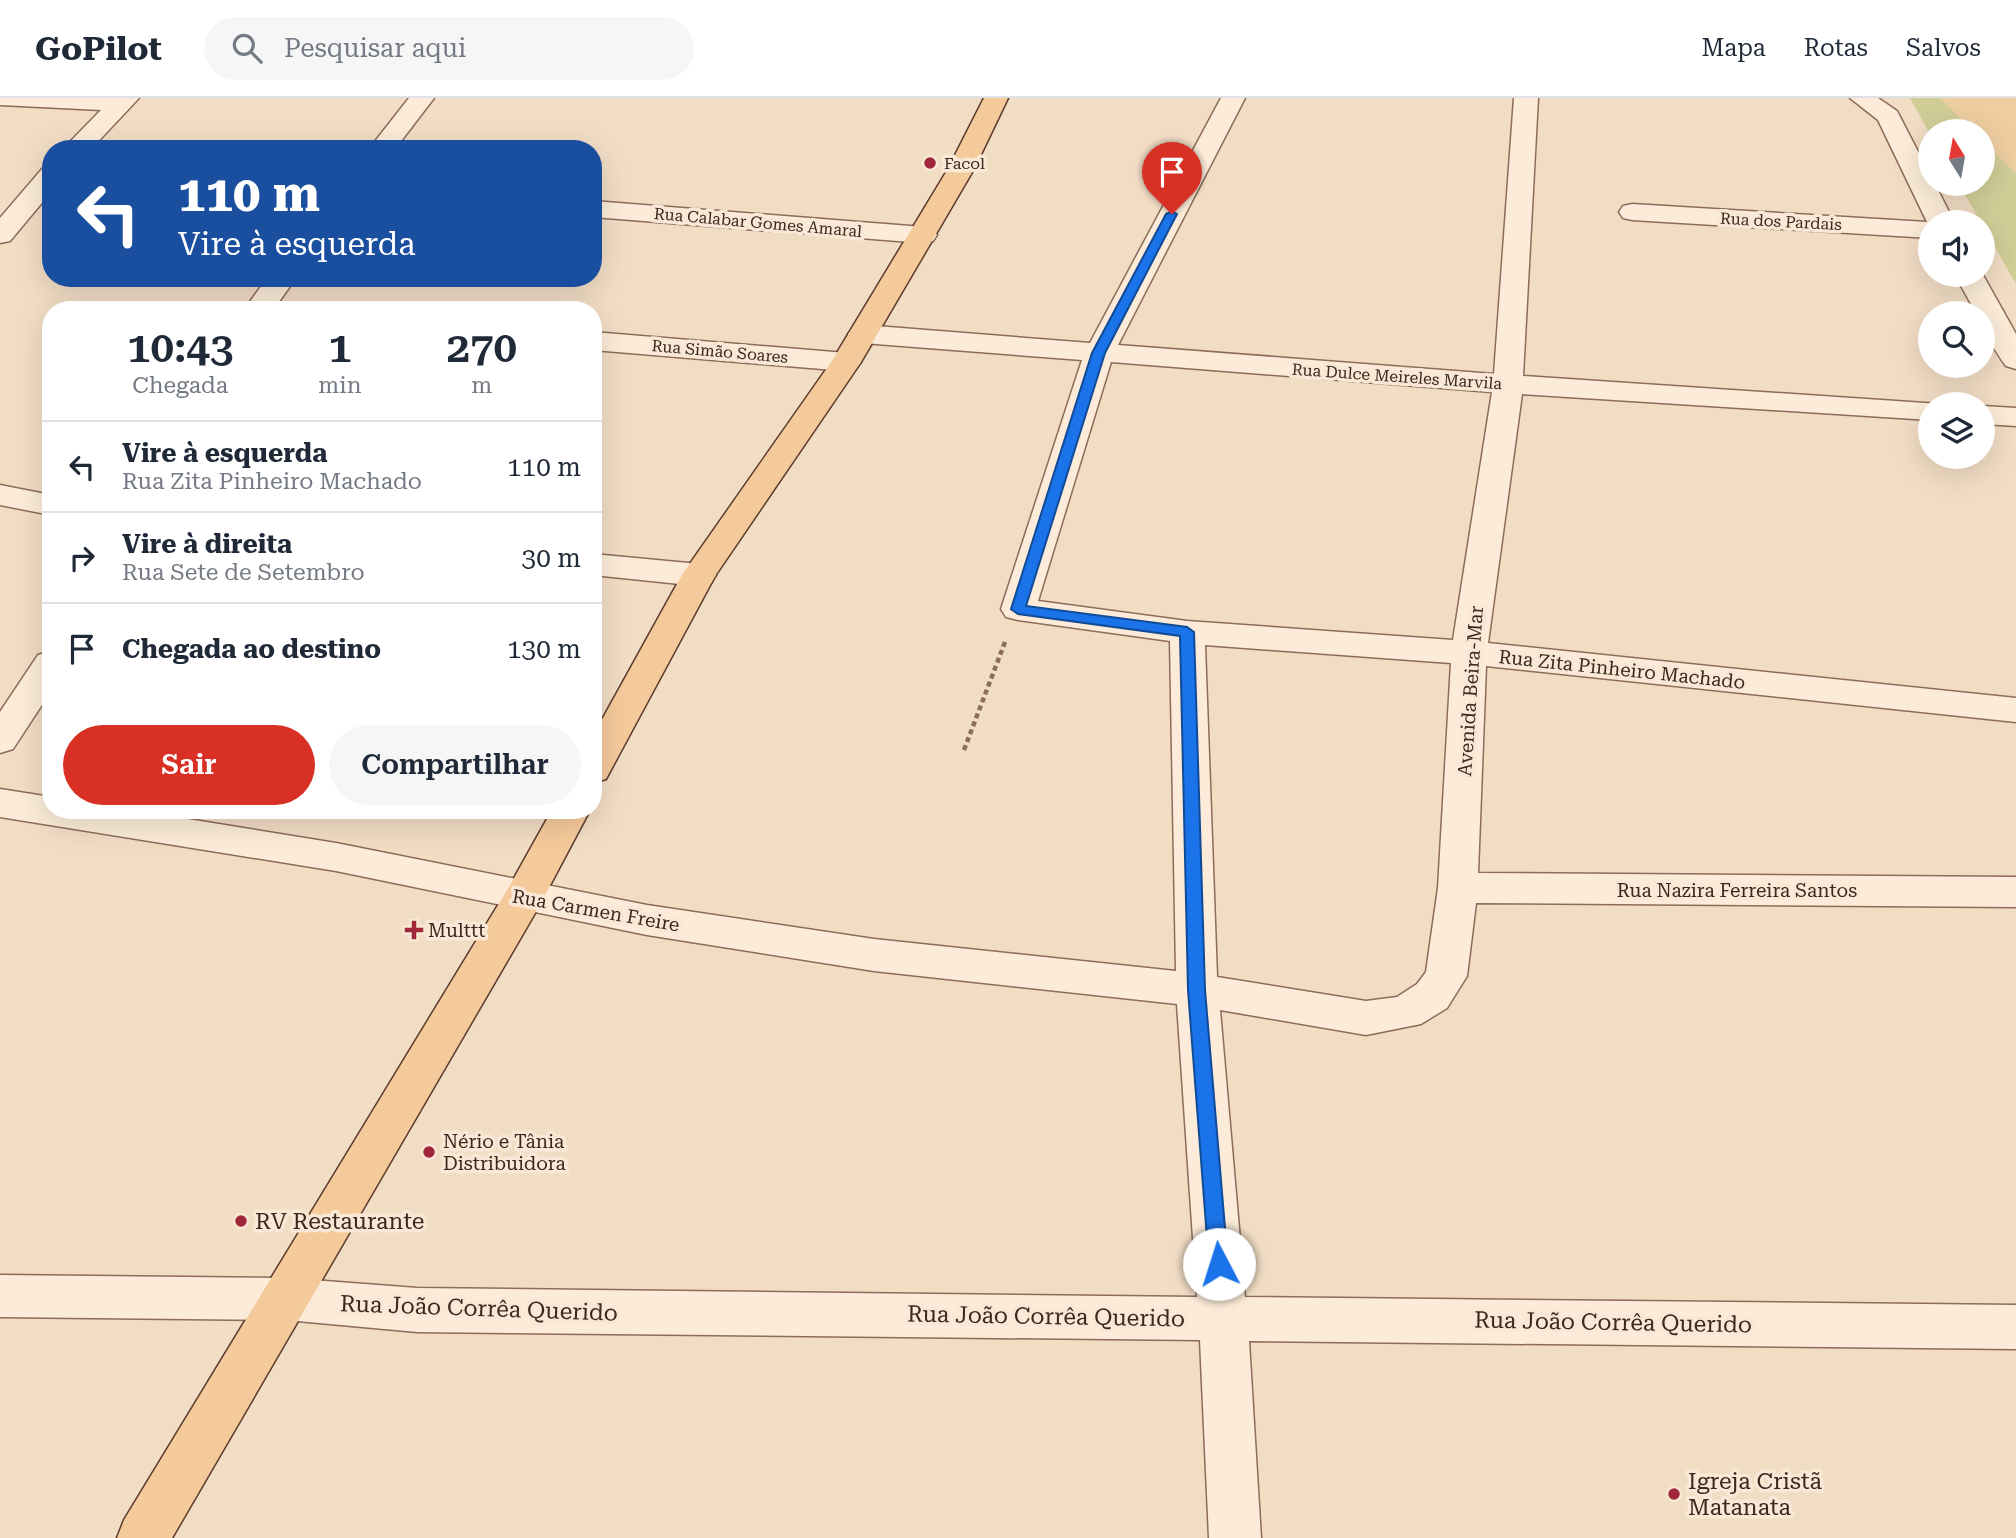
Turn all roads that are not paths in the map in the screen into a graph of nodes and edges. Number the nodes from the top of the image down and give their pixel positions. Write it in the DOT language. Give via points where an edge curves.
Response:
graph roads {
  1 [pos="0,98"];
  2 [pos="422,98"];
  3 [pos="996,98"];
  4 [pos="1233,98"];
  5 [pos="1526,98"];
  6 [pos="1862,98"];
  7 [pos="124,101"];
  8 [pos="85,140"];
  9 [pos="389,140"];
  10 [pos="42,185"];
  11 [pos="602,210"];
  12 [pos="1935,210"];
  13 [pos="1632,212"];
  14 [pos="1918,229"];
  15 [pos="0,235"];
  16 [pos="923,235"];
  17 [pos="1976,287"];
  18 [pos="863,334"];
  19 [pos="602,342"];
  20 [pos="1098,353"];
  21 [pos="2016,360"];
  22 [pos="846,362"];
  23 [pos="1508,384"];
  24 [pos="1918,410"];
  25 [pos="1995,416"];
  26 [pos="2016,417"];
  27 [pos="0,495"];
  28 [pos="42,503"];
  29 [pos="602,565"];
  30 [pos="699,575"];
  31 [pos="1187,632"];
  32 [pos="1469,653"];
  33 [pos="42,677"];
  34 [pos="2016,710"];
  35 [pos="0,740"];
  36 [pos="602,753"];
  37 [pos="0,803"];
  38 [pos="42,810"];
  39 [pos="100,819"];
  40 [pos="566,819"];
  41 [pos="1458,888"];
  42 [pos="2016,892"];
  43 [pos="524,897"];
  44 [pos="1197,990"];
  45 [pos="0,1296"];
  46 [pos="286,1299"];
  47 [pos="1223,1318"];
  48 [pos="2016,1327"];
  49 [pos="143,1538"];
  50 [pos="1235,1538"];
  1 -- 7 [label="street"];
  2 -- 9 [label="street"];
  3 -- 16 [label="main road"];
  4 -- 20 [label="street"];
  5 -- 23 [label="street, Avenida Beira-Mar"];
  6 -- 12 [label="street" via="1888,116"];
  7 -- 8 [label="street"];
  10 -- 15 [label="street"];
  11 -- 16 [label="street, Rua Calabar Gomes Amaral"];
  13 -- 14 [label="street, Rua dos Pardais"];
  16 -- 18 [label="main road"];
  17 -- 21 [label="street"];
  18 -- 20 [label="street, Rua Dulce Meireles Marvila"];
  18 -- 22 [label="main road"];
  19 -- 22 [label="street, Rua Simão Soares"];
  20 -- 23 [label="street, Rua Dulce Meireles Marvila"];
  20 -- 31 [label="street, Rua Zita Pinheiro Machado" via="1018,609"];
  22 -- 30 [label="main road"];
  23 -- 24 [label="street, Rua Dulce Meireles Marvila"];
  23 -- 32 [label="street, Avenida Beira-Mar"];
  25 -- 26 [label="street"];
  27 -- 28 [label="street"];
  29 -- 30 [label="street"];
  30 -- 36 [label="main road"];
  31 -- 32 [label="street, Rua Zita Pinheiro Machado"];
  31 -- 44 [label="street"];
  32 -- 34 [label="street, Rua Zita Pinheiro Machado"];
  32 -- 41 [label="street, Avenida Beira-Mar"];
  33 -- 35 [label="street"];
  37 -- 38 [label="street, Rua Carmen Freire"];
  39 -- 43 [label="street, Rua Carmen Freire" via="336,857"];
  40 -- 43 [label="main road"];
  41 -- 42 [label="street, Rua Nazira Ferreira Santos"];
  41 -- 44 [label="street, Avenida Beira-Mar" via="1446,976 1432,996 1406,1012 1366,1018"];
  43 -- 44 [label="street, Rua Carmen Freire" via="874,955"];
  43 -- 46 [label="main road"];
  44 -- 47 [label="street"];
  45 -- 46 [label="street, Rua João Corrêa Querido"];
  46 -- 47 [label="street, Rua João Corrêa Querido" via="417,1310"];
  46 -- 49 [label="main road"];
  47 -- 48 [label="street, Rua João Corrêa Querido"];
  47 -- 50 [label="street"];
}
